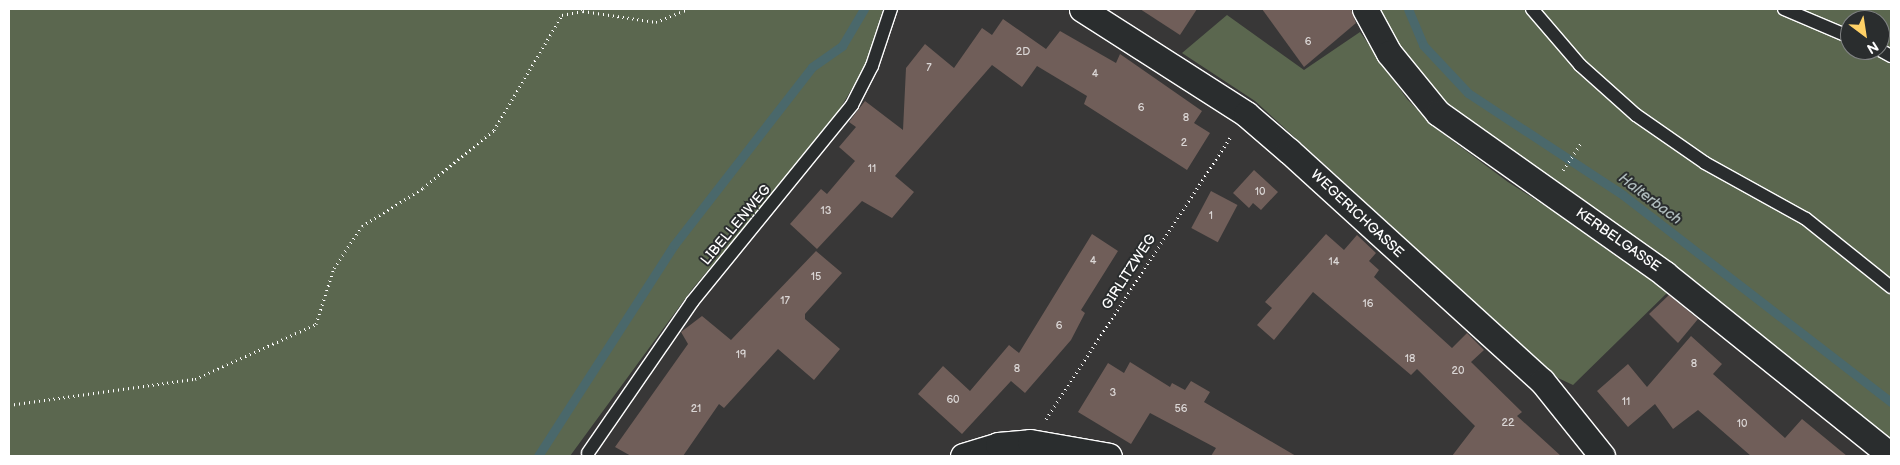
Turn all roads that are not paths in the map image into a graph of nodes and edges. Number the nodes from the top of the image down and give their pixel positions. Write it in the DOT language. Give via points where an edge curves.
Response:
graph roads {
  1 [pos="891,9"];
  2 [pos="1082,9"];
  3 [pos="1365,9"];
  4 [pos="1532,9"];
  5 [pos="1784,9"];
  6 [pos="1840,33"];
  7 [pos="1891,287"];
  8 [pos="588,454"];
  9 [pos="963,456"];
  10 [pos="1109,456"];
  11 [pos="1602,456"];
  12 [pos="1891,456"];
  1 -- 8 [label="lane, LIBELLENWEG" via="872,66 852,105 692,302"];
  2 -- 11 [label="street, WEGERICHGASSE" via="1246,114 1542,381"];
  3 -- 12 [label="street, KERBELGASSE" via="1389,53 1438,113 1665,274"];
  4 -- 7 [label="lane" via="1580,65 1636,115 1705,163 1806,219"];
  5 -- 6 [label="lane"];
  9 -- 10 [label="street" via="998,445 1030,442"];
}
